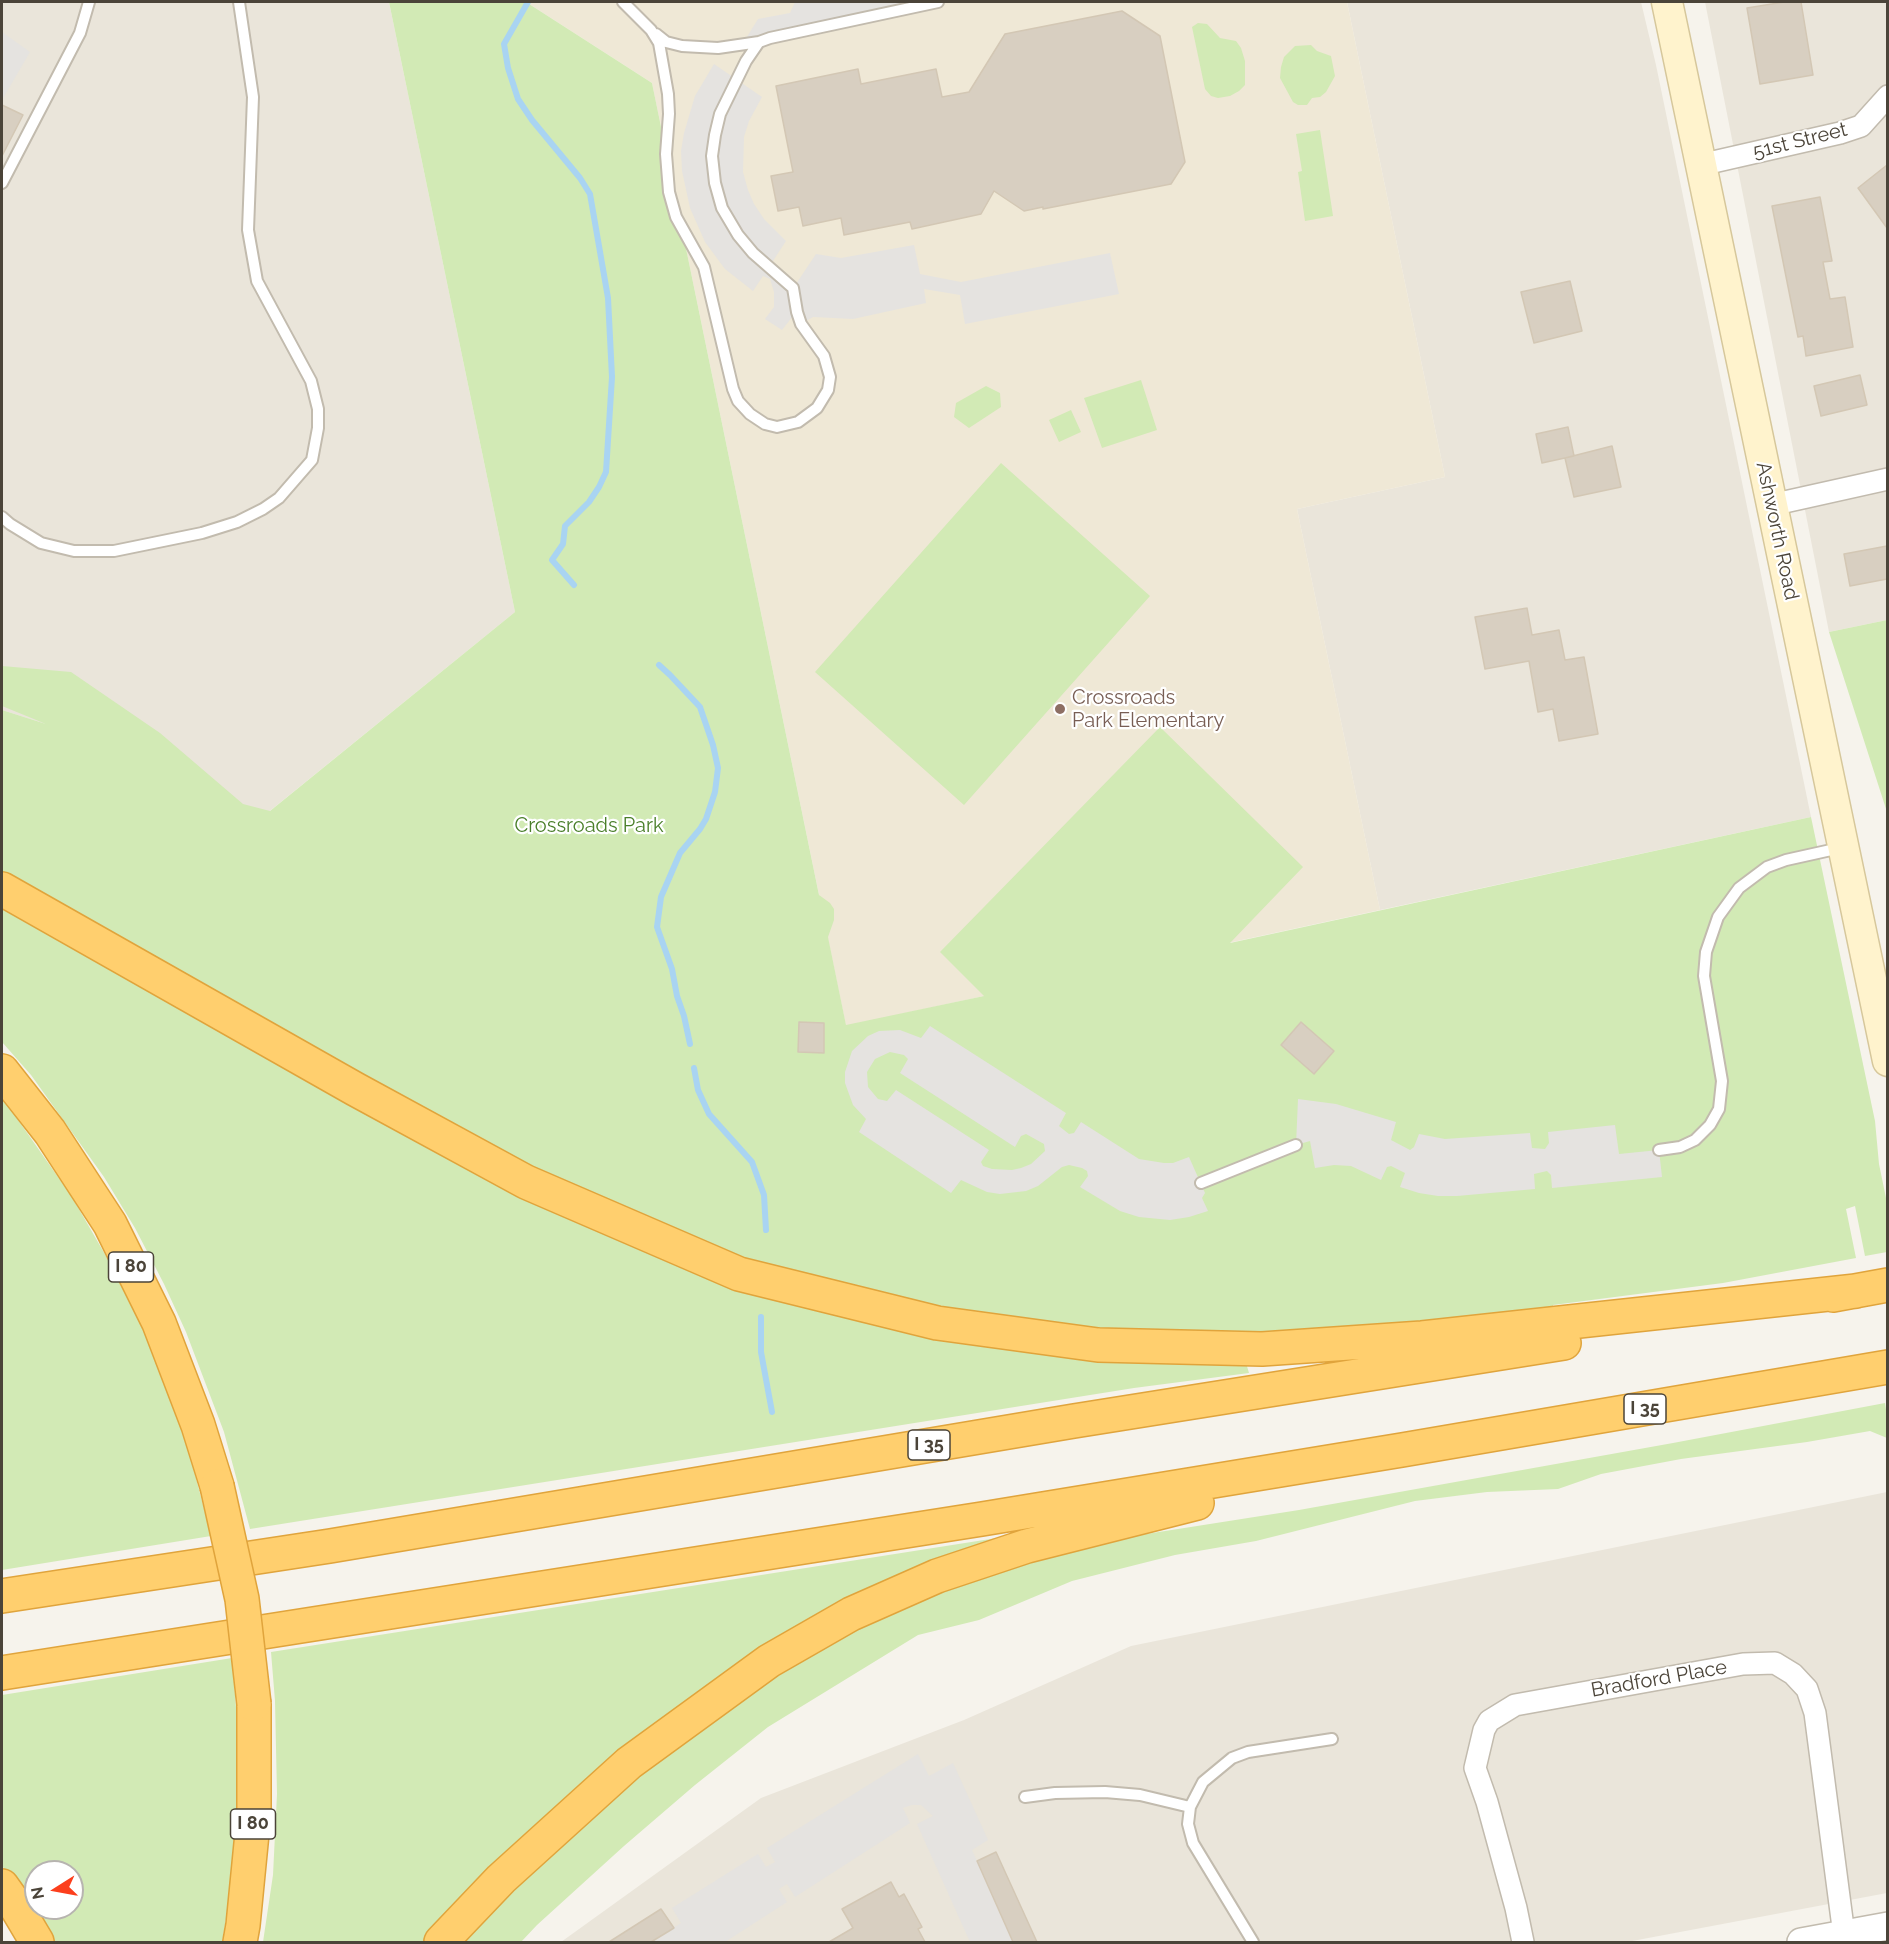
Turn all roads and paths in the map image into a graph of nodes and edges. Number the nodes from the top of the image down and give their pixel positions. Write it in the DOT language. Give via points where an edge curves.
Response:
graph roads {
  1 [pos="89,2"];
  2 [pos="239,2"];
  3 [pos="623,2"];
  4 [pos="939,2"];
  5 [pos="1667,2"];
  6 [pos="651,30"];
  7 [pos="759,42"];
  8 [pos="1887,96"];
  9 [pos="1700,165"];
  10 [pos="2,183"];
  11 [pos="1887,479"];
  12 [pos="1771,505"];
  13 [pos="2,516"];
  14 [pos="1844,847"];
  15 [pos="2,890"];
  16 [pos="1887,1061"];
  17 [pos="2,1071"];
  18 [pos="1296,1145"];
  19 [pos="1659,1150"];
  20 [pos="1201,1183"];
  21 [pos="1887,1285"];
  22 [pos="1856,1291"];
  23 [pos="1887,1367"];
  24 [pos="1402,1450"];
  25 [pos="2,1596"];
  26 [pos="2,1673"];
  27 [pos="1332,1739"];
  28 [pos="1025,1797"];
  29 [pos="1190,1807"];
  30 [pos="2,1886"];
  31 [pos="1887,1926"];
  32 [pos="1844,1935"];
  33 [pos="37,1942"];
  34 [pos="240,1942"];
  35 [pos="441,1942"];
  36 [pos="1253,1942"];
  37 [pos="1523,1942"];
  38 [pos="1801,1942"];
  1 -- 10 [label="lane" via="80,33"];
  2 -- 13 [label="lane" via="254,98 248,230 257,281 312,381 318,428 312,460 279,498 237,522 114,551 74,551 41,543"];
  3 -- 6 [label="lane"];
  4 -- 7 [label="lane"];
  5 -- 9 [label="main road, Ashworth Road"];
  6 -- 7 [label="lane" via="666,42 682,46 718,48"];
  6 -- 7 [label="lane" via="659,43 665,71 669,114 666,154 676,217 704,267 727,370 738,400 750,414 777,427 798,422 817,408 828,390 830,377 824,356 796,312 793,288 738,235 722,208 715,183 712,156 720,114"];
  8 -- 9 [label="street, 51st Street" via="1861,126"];
  9 -- 12 [label="main road, Ashworth Road"];
  11 -- 12 [label="street"];
  12 -- 14 [label="main road, Ashworth Road"];
  14 -- 16 [label="main road, Ashworth Road"];
  14 -- 19 [label="lane" via="1767,867 1739,888 1718,917 1706,952 1704,976 1722,1081 1719,1109 1695,1140"];
  15 -- 22 [label="highway" via="526,1182 739,1274 937,1323 1098,1345 1262,1349 1422,1338"];
  17 -- 34 [label="highway, I 80, bridge" via="50,1131 110,1224 159,1323 217,1486 242,1599 254,1704 254,1813"];
  18 -- 20 [label="lane"];
  21 -- 22 [label="highway, I 35"];
  22 -- 25 [label="highway, I 35" via="1597,1338 330,1546"];
  23 -- 24 [label="highway, I 35"];
  24 -- 26 [label="highway, I 35"];
  24 -- 35 [label="highway" via="1027,1546 937,1576 851,1614 769,1661 629,1763 501,1879"];
  27 -- 29 [label="lane" via="1232,1758 1203,1782"];
  28 -- 29 [label="lane" via="1105,1792 1140,1795"];
  29 -- 36 [label="lane" via="1188,1824 1193,1843"];
  30 -- 33 [label="highway"];
  31 -- 32 [label="street"];
  32 -- 37 [label="street, Bradford Place" via="1815,1713 1808,1689 1775,1663 1743,1664 1515,1705 1489,1721 1474,1768 1487,1802"];
  32 -- 38 [label="street"];
}
